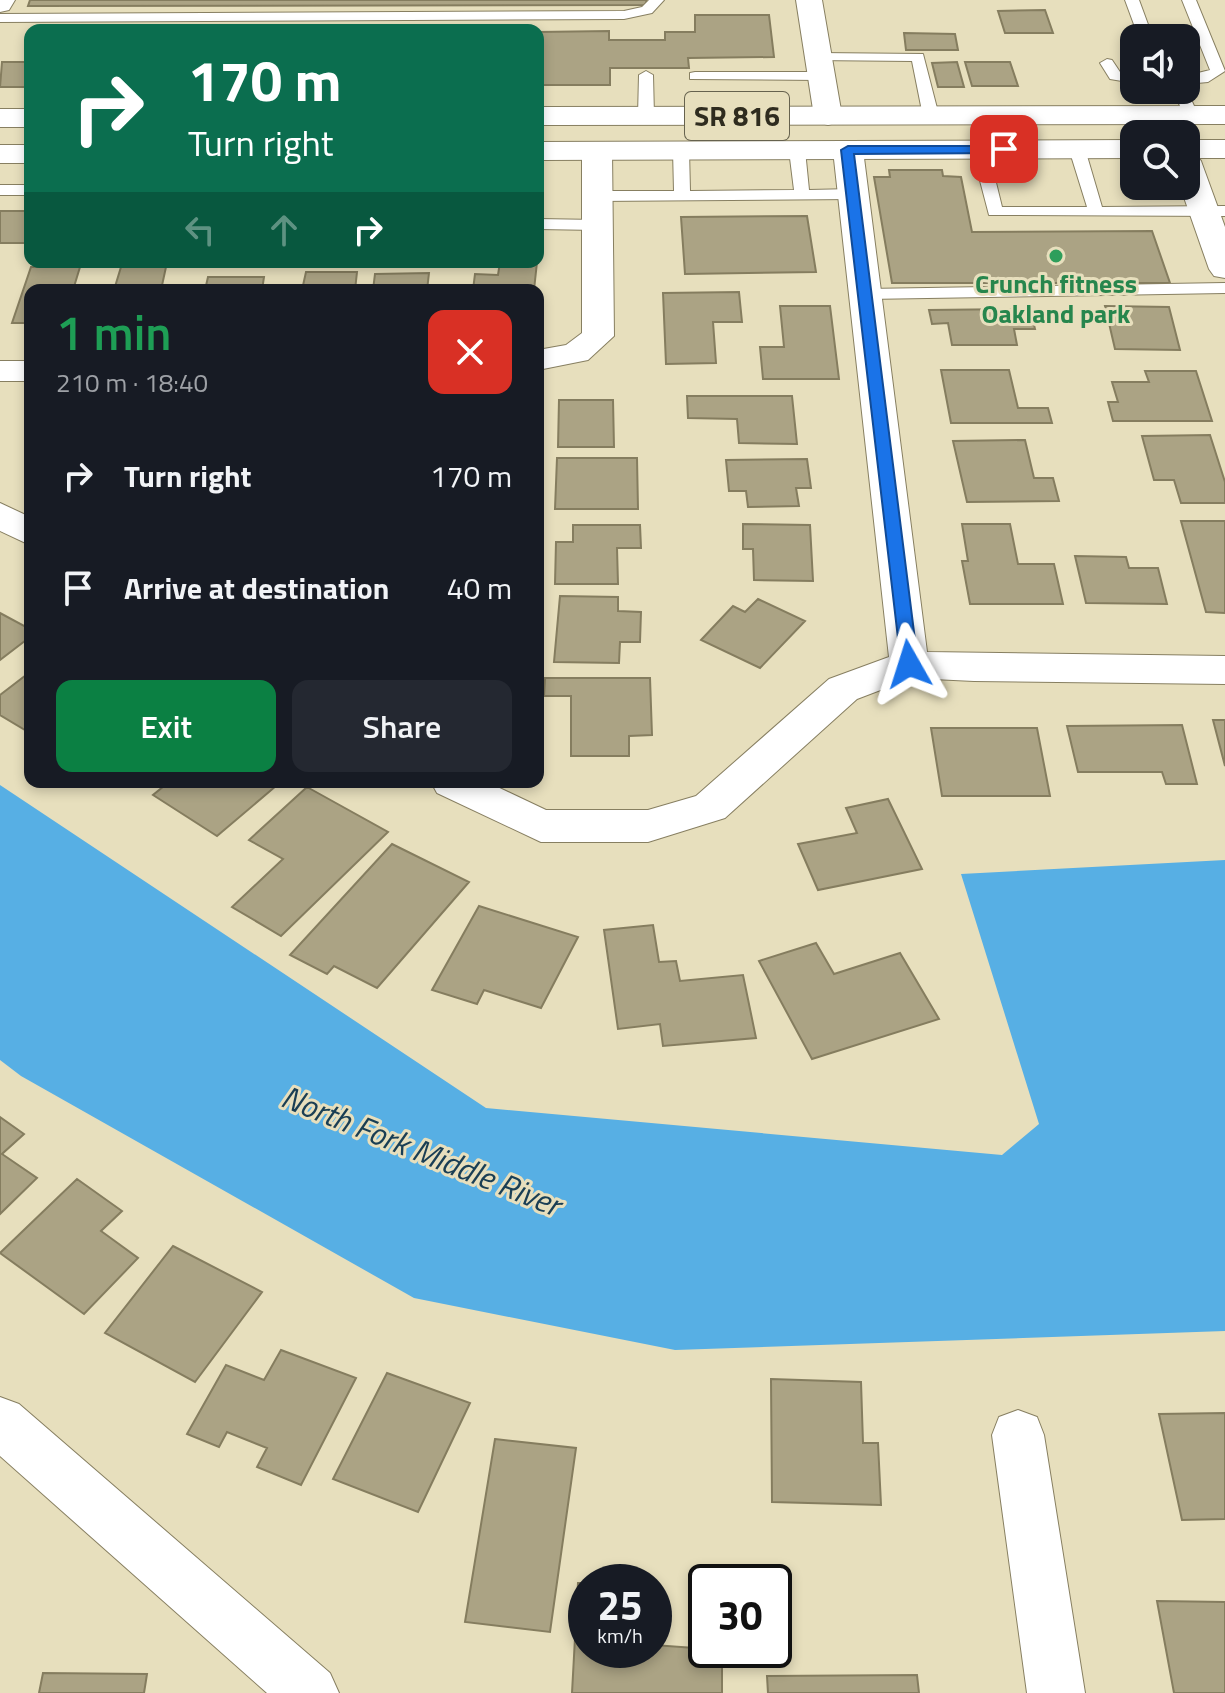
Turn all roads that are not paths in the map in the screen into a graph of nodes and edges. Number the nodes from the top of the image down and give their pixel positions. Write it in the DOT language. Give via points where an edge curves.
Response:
graph roads {
  1 [pos="657,0"];
  2 [pos="809,0"];
  3 [pos="1132,0"];
  4 [pos="1189,0"];
  5 [pos="0,18"];
  6 [pos="1141,24"];
  7 [pos="1199,24"];
  8 [pos="1200,27"];
  9 [pos="1107,63"];
  10 [pos="819,67"];
  11 [pos="646,75"];
  12 [pos="695,76"];
  13 [pos="1120,77"];
  14 [pos="1200,79"];
  15 [pos="1186,115"];
  16 [pos="1225,115"];
  17 [pos="544,116"];
  18 [pos="646,116"];
  19 [pos="828,116"];
  20 [pos="931,116"];
  21 [pos="0,118"];
  22 [pos="24,118"];
  23 [pos="1225,121"];
  24 [pos="1077,149"];
  25 [pos="1120,149"];
  26 [pos="1200,149"];
  27 [pos="1225,149"];
  28 [pos="681,150"];
  29 [pos="742,150"];
  30 [pos="797,150"];
  31 [pos="848,150"];
  32 [pos="980,150"];
  33 [pos="544,151"];
  34 [pos="597,151"];
  35 [pos="0,154"];
  36 [pos="24,154"];
  37 [pos="1200,186"];
  38 [pos="0,190"];
  39 [pos="24,190"];
  40 [pos="682,193"];
  41 [pos="802,194"];
  42 [pos="853,194"];
  43 [pos="597,210"];
  44 [pos="1096,212"];
  45 [pos="1215,212"];
  46 [pos="544,223"];
  47 [pos="1225,269"];
  48 [pos="1225,288"];
  49 [pos="867,294"];
  50 [pos="544,359"];
  51 [pos="0,371"];
  52 [pos="24,371"];
  53 [pos="0,515"];
  54 [pos="24,529"];
  55 [pos="909,664"];
  56 [pos="1225,670"];
  57 [pos="465,788"];
  58 [pos="0,1422"];
  59 [pos="1018,1435"];
  60 [pos="310,1693"];
  61 [pos="1056,1693"];
  1 -- 5 [label="lane" via="647,10 624,15"];
  2 -- 10 [label="street"];
  3 -- 6 [label="lane"];
  4 -- 7 [label="lane"];
  8 -- 14 [label="lane" via="1218,72"];
  9 -- 13 [label="lane"];
  10 -- 12 [label="lane"];
  10 -- 19 [label="street"];
  10 -- 20 [label="lane" via="918,57"];
  11 -- 18 [label="lane"];
  15 -- 16 [label="main road, SR 816"];
  15 -- 20 [label="main road, SR 816"];
  15 -- 23 [label="main road" via="1205,128"];
  17 -- 18 [label="main road, SR 816"];
  18 -- 19 [label="main road, SR 816"];
  19 -- 20 [label="main road, SR 816"];
  19 -- 29 [label="main road" via="803,136"];
  21 -- 22 [label="main road"];
  24 -- 25 [label="main road, SR 816"];
  24 -- 32 [label="main road, SR 816"];
  24 -- 44 [label="lane"];
  26 -- 27 [label="main road"];
  28 -- 29 [label="main road, SR 816"];
  28 -- 34 [label="main road, SR 816"];
  28 -- 40 [label="lane"];
  29 -- 30 [label="main road, SR 816"];
  30 -- 31 [label="main road, SR 816"];
  30 -- 41 [label="lane"];
  31 -- 32 [label="main road, SR 816"];
  31 -- 42 [label="street"];
  32 -- 44 [label="lane" via="995,212"];
  33 -- 34 [label="main road, SR 816"];
  34 -- 43 [label="street"];
  35 -- 36 [label="main road"];
  37 -- 45 [label="street"];
  38 -- 39 [label="lane"];
  40 -- 41 [label="lane"];
  40 -- 43 [label="lane"];
  41 -- 42 [label="lane"];
  42 -- 49 [label="street"];
  43 -- 46 [label="lane"];
  43 -- 50 [label="street" via="598,336 576,353"];
  44 -- 45 [label="lane"];
  45 -- 47 [label="street"];
  48 -- 49 [label="lane"];
  49 -- 55 [label="street"];
  51 -- 52 [label="street"];
  53 -- 54 [label="street"];
  55 -- 56 [label="street"];
  55 -- 57 [label="street" via="843,689 710,807 648,826 541,826"];
  58 -- 60 [label="street"];
  59 -- 61 [label="street"];
}
